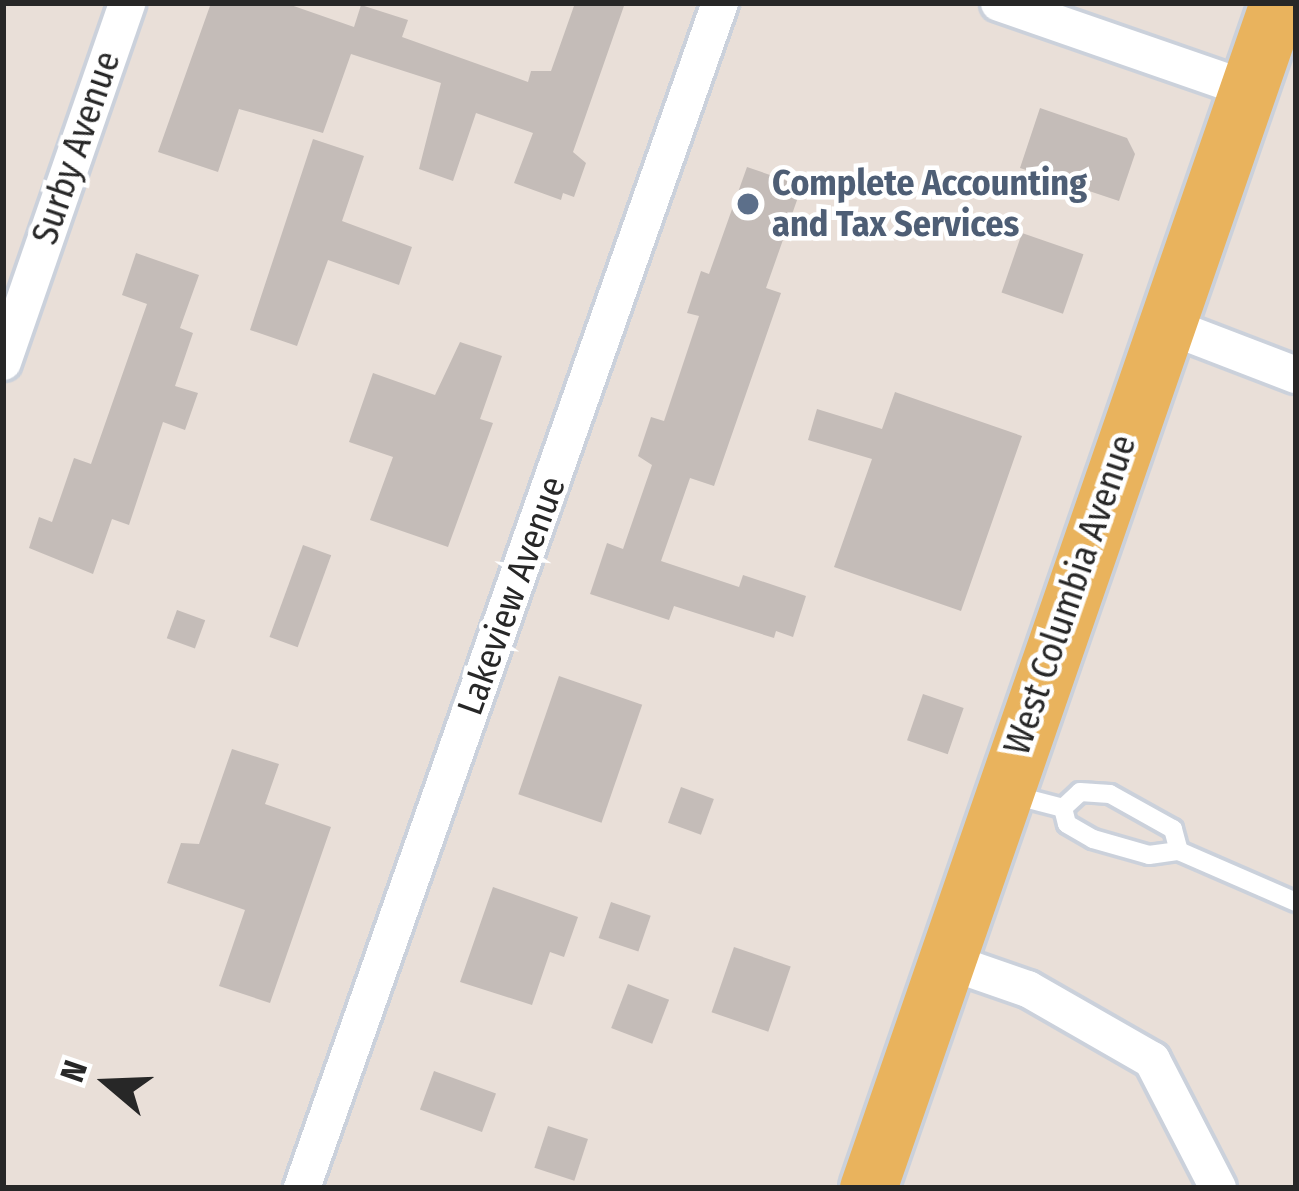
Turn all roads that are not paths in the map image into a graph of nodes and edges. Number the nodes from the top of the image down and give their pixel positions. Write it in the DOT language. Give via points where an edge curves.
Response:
graph roads {
  1 [pos="127,3"];
  2 [pos="720,3"];
  3 [pos="1278,3"];
  4 [pos="1005,4"];
  5 [pos="1247,89"];
  6 [pos="1163,325"];
  7 [pos="3,362"];
  8 [pos="1296,375"];
  9 [pos="1004,793"];
  10 [pos="1063,808"];
  11 [pos="1179,851"];
  12 [pos="1296,902"];
  13 [pos="947,961"];
  14 [pos="302,1188"];
  15 [pos="868,1188"];
  16 [pos="1218,1188"];
  1 -- 7 [label="street, Surby Avenue"];
  2 -- 14 [label="street, Lakeview Avenue"];
  3 -- 5 [label="main road, West Columbia Avenue"];
  4 -- 5 [label="street"];
  5 -- 6 [label="main road, West Columbia Avenue"];
  6 -- 8 [label="street"];
  6 -- 9 [label="main road, West Columbia Avenue"];
  9 -- 10 [label="lane"];
  9 -- 13 [label="main road, West Columbia Avenue"];
  10 -- 11 [label="lane" via="1066,824 1093,839 1149,856"];
  10 -- 11 [label="lane" via="1080,792 1110,794 1173,829"];
  11 -- 12 [label="lane"];
  13 -- 15 [label="main road, West Columbia Avenue"];
  13 -- 16 [label="street" via="1028,989 1152,1060"];
}
